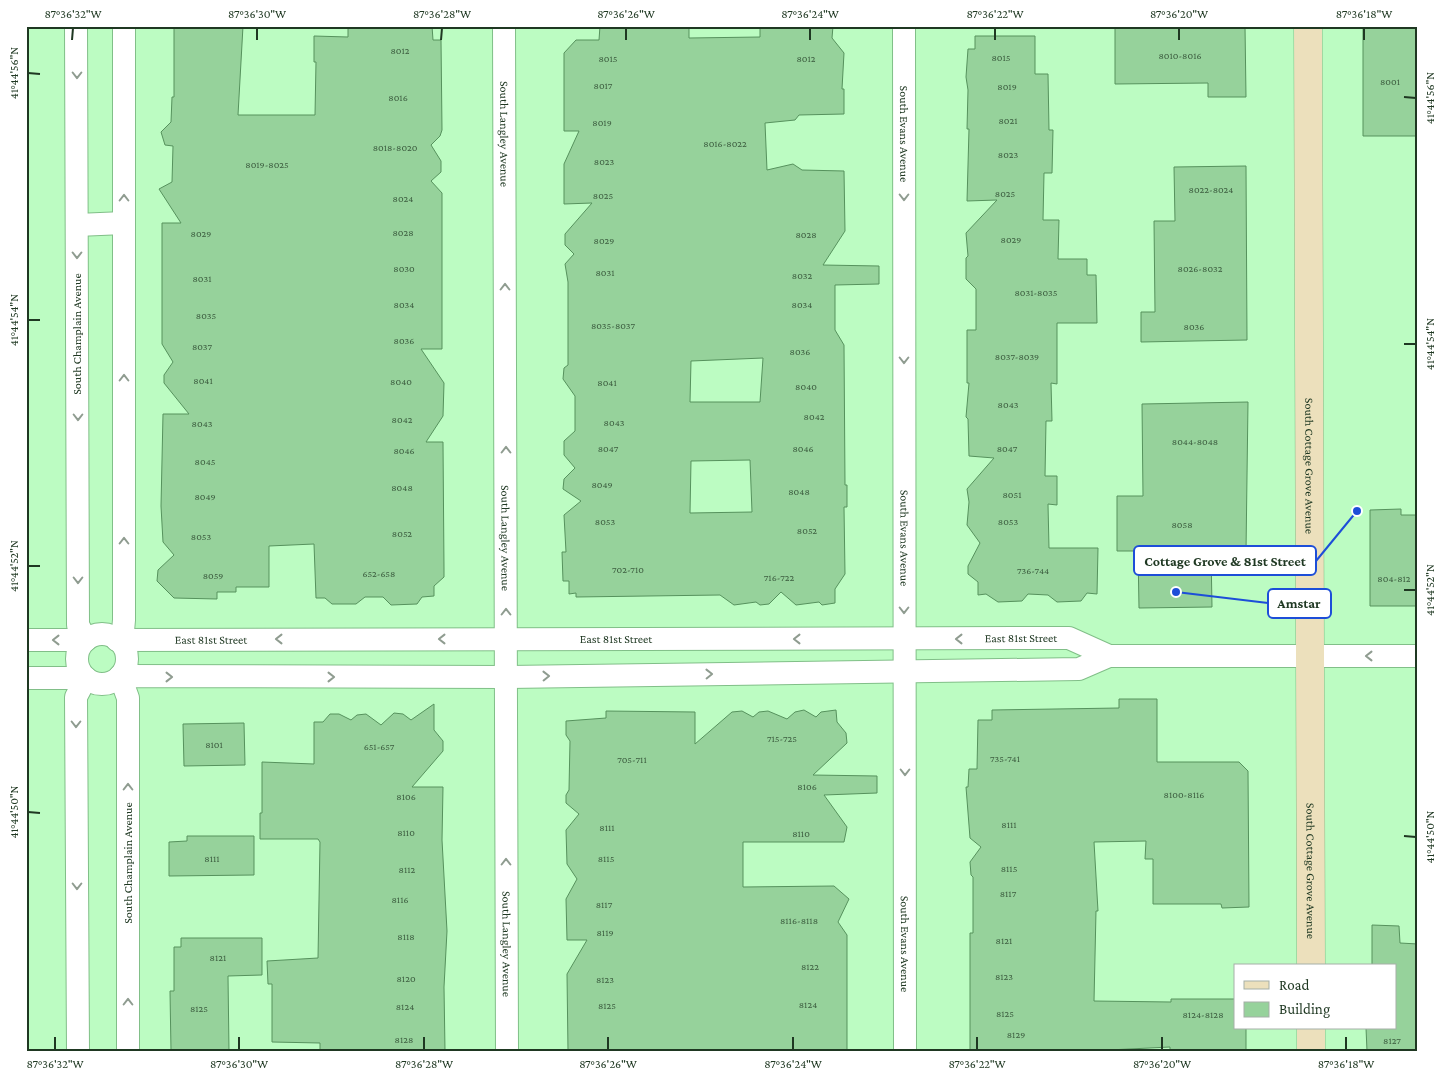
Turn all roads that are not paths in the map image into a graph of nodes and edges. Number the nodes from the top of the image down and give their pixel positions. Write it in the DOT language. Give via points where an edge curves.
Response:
graph roads {
  1 [pos="76,26"];
  2 [pos="124,26"];
  3 [pos="504,26"];
  4 [pos="904,26"];
  5 [pos="1308,26"];
  6 [pos="124,223"];
  7 [pos="77,224"];
  8 [pos="506,639"];
  9 [pos="904,639"];
  10 [pos="26,640"];
  11 [pos="86,640"];
  12 [pos="117,640"];
  13 [pos="1109,656"];
  14 [pos="1311,656"];
  15 [pos="1418,656"];
  16 [pos="904,670"];
  17 [pos="120,676"];
  18 [pos="506,677"];
  19 [pos="26,678"];
  20 [pos="86,678"];
  21 [pos="1311,964"];
  22 [pos="1311,1030"];
  23 [pos="78,1051"];
  24 [pos="128,1051"];
  25 [pos="507,1051"];
  26 [pos="906,1051"];
  27 [pos="1311,1051"];
  1 -- 7 [label="street, South Champlain Avenue, one-way"];
  6 -- 2 [label="street, one-way"];
  8 -- 3 [label="street, South Langley Avenue, one-way"];
  4 -- 9 [label="street, South Evans Avenue, one-way"];
  5 -- 14 [label="main road, South Cottage Grove Avenue"];
  6 -- 7 [label="street"];
  12 -- 6 [label="street, one-way" via="123,631 124,620"];
  7 -- 11 [label="street, South Champlain Avenue, one-way" via="78,625"];
  9 -- 8 [label="street, East 81st Street, one-way"];
  8 -- 12 [label="street, East 81st Street, one-way"];
  8 -- 18 [label="street, South Langley Avenue"];
  13 -- 9 [label="street, East 81st Street, one-way" via="1069,638"];
  9 -- 16 [label="street, South Evans Avenue"];
  11 -- 10 [label="street, one-way"];
  11 -- 12 [label="street" via="102,635"];
  11 -- 20 [label="street" via="77,659 78,667"];
  12 -- 17 [label="street" via="123,646 126,661"];
  13 -- 14 [label="street, East 81st Street"];
  13 -- 16 [label="street, East 81st Street" via="1079,670"];
  15 -- 14 [label="street, East 81st Street, one-way"];
  14 -- 21 [label="main road, South Cottage Grove Avenue"];
  18 -- 16 [label="street, East 81st Street, one-way"];
  16 -- 26 [label="street, South Evans Avenue, one-way"];
  17 -- 18 [label="street, East 81st Street, one-way"];
  17 -- 20 [label="street" via="100,684"];
  24 -- 17 [label="street, South Champlain Avenue, one-way" via="128,698"];
  25 -- 18 [label="street, South Langley Avenue, one-way"];
  19 -- 20 [label="street"];
  20 -- 23 [label="street, one-way" via="76,697"];
  22 -- 27 [label="main road"];
}
